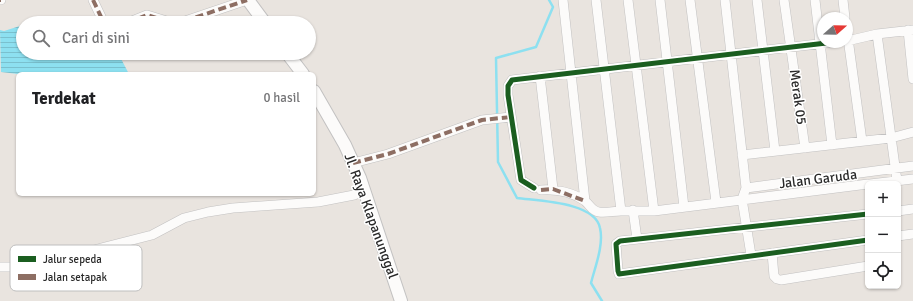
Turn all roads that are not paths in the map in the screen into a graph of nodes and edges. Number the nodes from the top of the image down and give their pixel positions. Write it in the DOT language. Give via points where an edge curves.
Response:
graph roads {
  1 [pos="93,0"];
  2 [pos="247,0"];
  3 [pos="563,0"];
  4 [pos="596,0"];
  5 [pos="628,0"];
  6 [pos="660,0"];
  7 [pos="690,0"];
  8 [pos="725,0"];
  9 [pos="757,0"];
  10 [pos="784,0"];
  11 [pos="815,0"];
  12 [pos="842,0"];
  13 [pos="844,12"];
  14 [pos="817,15"];
  15 [pos="101,16"];
  16 [pos="200,16"];
  17 [pos="260,16"];
  18 [pos="910,30"];
  19 [pos="877,34"];
  20 [pos="853,40"];
  21 [pos="817,44"];
  22 [pos="791,47"];
  23 [pos="821,48"];
  24 [pos="849,48"];
  25 [pos="763,50"];
  26 [pos="731,53"];
  27 [pos="697,58"];
  28 [pos="292,60"];
  29 [pos="667,62"];
  30 [pos="636,65"];
  31 [pos="605,70"];
  32 [pos="301,72"];
  33 [pos="571,72"];
  34 [pos="540,76"];
  35 [pos="913,79"];
  36 [pos="316,95"];
  37 [pos="508,117"];
  38 [pos="913,132"];
  39 [pos="891,138"];
  40 [pos="862,141"];
  41 [pos="832,144"];
  42 [pos="805,148"];
  43 [pos="775,150"];
  44 [pos="742,155"];
  45 [pos="353,162"];
  46 [pos="913,166"];
  47 [pos="896,169"];
  48 [pos="913,179"];
  49 [pos="897,181"];
  50 [pos="865,184"];
  51 [pos="746,188"];
  52 [pos="553,189"];
  53 [pos="364,191"];
  54 [pos="742,199"];
  55 [pos="585,201"];
  56 [pos="716,202"];
  57 [pos="684,207"];
  58 [pos="913,209"];
  59 [pos="633,210"];
  60 [pos="621,211"];
  61 [pos="654,211"];
  62 [pos="901,211"];
  63 [pos="865,214"];
  64 [pos="746,228"];
  65 [pos="913,234"];
  66 [pos="901,236"];
  67 [pos="637,239"];
  68 [pos="865,240"];
  69 [pos="111,245"];
  70 [pos="772,253"];
  71 [pos="751,255"];
  72 [pos="865,266"];
  73 [pos="0,268"];
  74 [pos="10,268"];
  75 [pos="401,301"];
  1 -- 15 [label="street"];
  2 -- 16 [label="street"];
  2 -- 17 [label="street"];
  3 -- 33 [label="street"];
  4 -- 31 [label="street"];
  5 -- 30 [label="street"];
  6 -- 29 [label="street"];
  7 -- 27 [label="street"];
  8 -- 26 [label="street"];
  9 -- 25 [label="street"];
  10 -- 22 [label="street, Merak 05"];
  11 -- 14 [label="street"];
  12 -- 13 [label="street"];
  18 -- 19 [label="street"];
  18 -- 35 [label="street"];
  19 -- 20 [label="street"];
  19 -- 39 [label="street"];
  21 -- 22 [label="street"];
  22 -- 25 [label="street"];
  22 -- 42 [label="street, Merak 05"];
  23 -- 41 [label="street"];
  24 -- 40 [label="street"];
  25 -- 26 [label="street"];
  25 -- 43 [label="street"];
  26 -- 27 [label="street"];
  26 -- 44 [label="street"];
  27 -- 29 [label="street"];
  27 -- 56 [label="street"];
  28 -- 32 [label="street"];
  29 -- 30 [label="street"];
  29 -- 57 [label="street"];
  30 -- 31 [label="street"];
  30 -- 61 [label="street"];
  31 -- 33 [label="street"];
  31 -- 60 [label="street"];
  33 -- 34 [label="street"];
  33 -- 55 [label="street"];
  34 -- 37 [label="street" via="517,78 509,82"];
  34 -- 52 [label="street"];
  36 -- 45 [label="street, Jl. Raya Klapanunggal"];
  37 -- 45 [label="street" via="482,120 388,154"];
  37 -- 52 [label="street" via="521,180 538,189"];
  38 -- 39 [label="street"];
  39 -- 40 [label="street"];
  39 -- 47 [label="street"];
  40 -- 41 [label="street"];
  41 -- 42 [label="street"];
  42 -- 43 [label="street"];
  43 -- 44 [label="street"];
  44 -- 51 [label="street"];
  45 -- 53 [label="street, Jl. Raya Klapanunggal"];
  46 -- 47 [label="street, Jalan Garuda"];
  47 -- 49 [label="street"];
  47 -- 51 [label="street, Jalan Garuda"];
  48 -- 49 [label="street, Jalan Garuda"];
  50 -- 54 [label="street, Jalan Garuda"];
  51 -- 54 [label="street"];
  52 -- 55 [label="street, Jalan Garuda"];
  53 -- 69 [label="street" via="318,202 208,212 184,218 152,235"];
  53 -- 75 [label="street, Jl. Raya Klapanunggal"];
  54 -- 56 [label="street, Jalan Garuda"];
  54 -- 64 [label="street"];
  55 -- 60 [label="street, Jalan Garuda" via="594,211"];
  56 -- 57 [label="street, Jalan Garuda"];
  57 -- 61 [label="street, Jalan Garuda"];
  58 -- 62 [label="street"];
  59 -- 60 [label="street, Jalan Garuda"];
  59 -- 61 [label="street, Jalan Garuda"];
  59 -- 67 [label="street"];
  63 -- 64 [label="street"];
  64 -- 67 [label="street"];
  64 -- 71 [label="street"];
  65 -- 66 [label="street"];
  67 -- 71 [label="street" via="618,241 619,274"];
  68 -- 70 [label="street"];
  70 -- 71 [label="street"];
  70 -- 72 [label="street" via="774,276 781,280"];
  73 -- 74 [label="street"];
}
